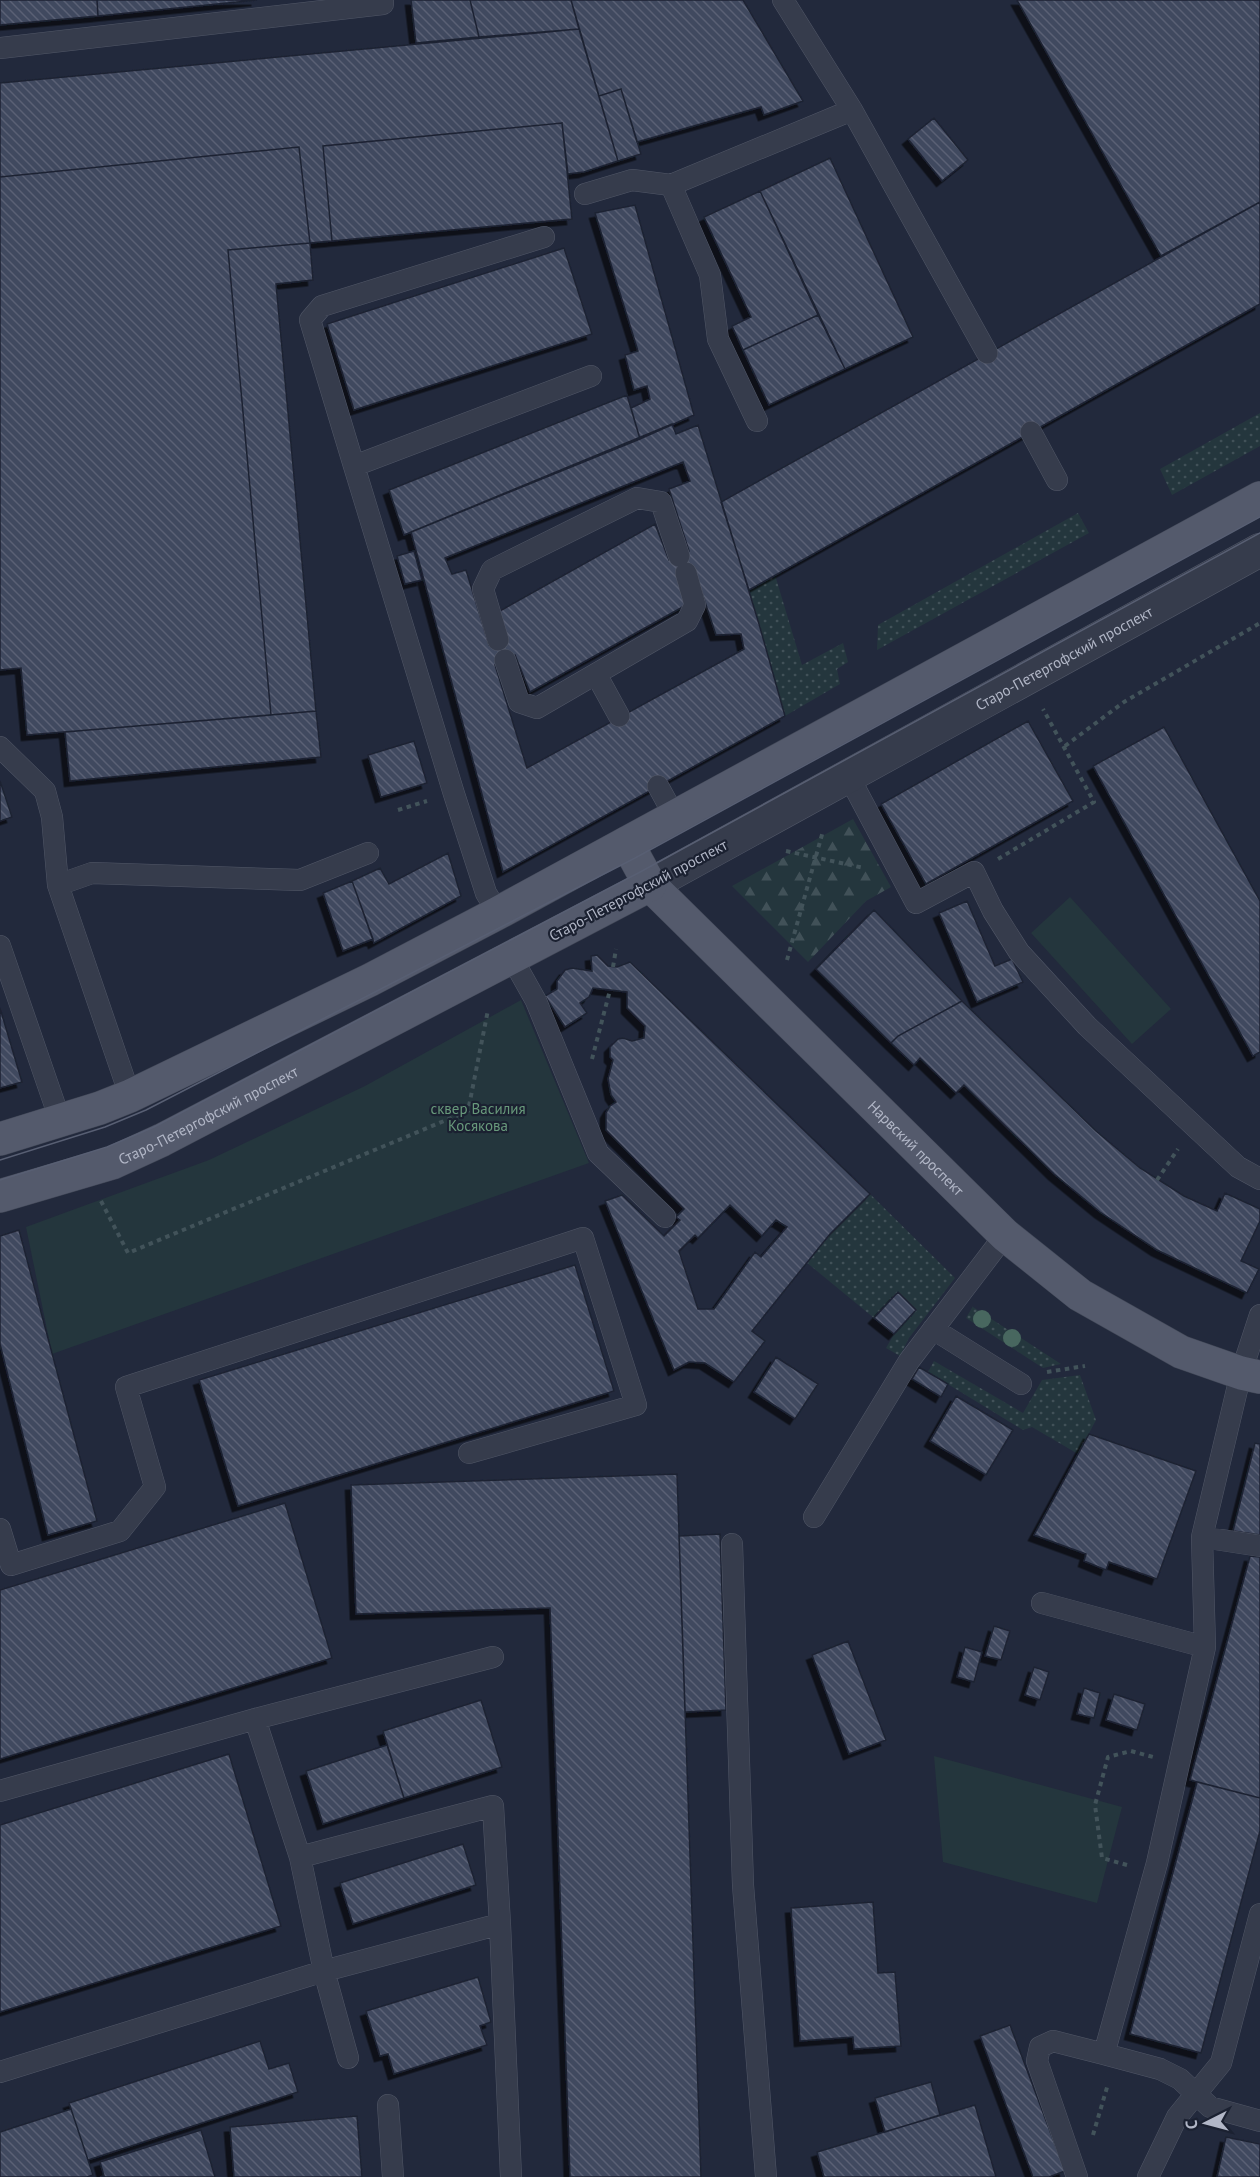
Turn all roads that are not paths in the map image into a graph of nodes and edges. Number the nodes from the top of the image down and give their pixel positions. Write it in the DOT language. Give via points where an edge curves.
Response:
graph roads {
  1 [pos="383,0"];
  2 [pos="783,0"];
  3 [pos="0,48"];
  4 [pos="852,110"];
  5 [pos="671,185"];
  6 [pos="585,194"];
  7 [pos="544,237"];
  8 [pos="987,354"];
  9 [pos="591,376"];
  10 [pos="758,421"];
  11 [pos="1030,432"];
  12 [pos="354,466"];
  13 [pos="1057,480"];
  14 [pos="1260,498"];
  15 [pos="1260,550"];
  16 [pos="498,640"];
  17 [pos="505,660"];
  18 [pos="596,674"];
  19 [pos="619,716"];
  20 [pos="0,747"];
  21 [pos="848,775"];
  22 [pos="658,786"];
  23 [pos="675,817"];
  24 [pos="627,843"];
  25 [pos="369,853"];
  26 [pos="58,885"];
  27 [pos="650,885"];
  28 [pos="498,913"];
  29 [pos="0,946"];
  30 [pos="512,958"];
  31 [pos="130,1096"];
  32 [pos="60,1120"];
  33 [pos="0,1139"];
  34 [pos="1260,1179"];
  35 [pos="0,1196"];
  36 [pos="665,1216"];
  37 [pos="1005,1235"];
  38 [pos="1260,1315"];
  39 [pos="933,1329"];
  40 [pos="1251,1375"];
  41 [pos="1021,1384"];
  42 [pos="469,1453"];
  43 [pos="814,1517"];
  44 [pos="0,1528"];
  45 [pos="1202,1537"];
  46 [pos="732,1544"];
  47 [pos="1260,1546"];
  48 [pos="1042,1603"];
  49 [pos="1205,1647"];
  50 [pos="493,1657"];
  51 [pos="255,1719"];
  52 [pos="0,1791"];
  53 [pos="300,1857"];
  54 [pos="1260,1914"];
  55 [pos="500,1924"];
  56 [pos="324,1971"];
  57 [pos="1104,2054"];
  58 [pos="348,2058"];
  59 [pos="0,2072"];
  60 [pos="1196,2094"];
  61 [pos="388,2105"];
  62 [pos="1260,2121"];
  63 [pos="393,2177"];
  64 [pos="511,2177"];
  65 [pos="766,2177"];
  66 [pos="1077,2177"];
  67 [pos="1148,2177"];
  1 -- 3 [label="lane" via="383,4"];
  2 -- 4 [label="lane"];
  4 -- 5 [label="lane"];
  4 -- 8 [label="lane"];
  5 -- 6 [label="lane" via="632,180"];
  5 -- 10 [label="lane" via="710,275 718,339"];
  7 -- 12 [label="lane" via="322,306 310,320"];
  9 -- 12 [label="lane"];
  11 -- 13 [label="lane"];
  12 -- 28 [label="lane" via="454,794 486,893"];
  14 -- 23 [label="main road"];
  15 -- 21 [label="street, Старо-Петергофский проспект"];
  16 -- 18 [label="lane" via="483,589 492,570 637,498 661,502 695,605 687,621"];
  17 -- 18 [label="lane" via="519,702 537,708"];
  18 -- 19 [label="lane"];
  20 -- 26 [label="lane" via="45,791 52,817"];
  21 -- 27 [label="street, Старо-Петергофский проспект"];
  21 -- 34 [label="lane" via="916,903 974,873 1019,952 1087,1026 1238,1167"];
  22 -- 23 [label="lane"];
  23 -- 24 [label="main road"];
  24 -- 27 [label="main road, Нарвский проспект"];
  24 -- 28 [label="main road"];
  25 -- 26 [label="lane" via="300,880 92,873"];
  26 -- 31 [label="lane"];
  27 -- 30 [label="main road, Старо-Петергофский проспект"];
  27 -- 37 [label="main road, Нарвский проспект"];
  28 -- 31 [label="main road"];
  29 -- 32 [label="lane"];
  30 -- 35 [label="main road, Старо-Петергофский проспект" via="162,1140 112,1162"];
  30 -- 36 [label="lane" via="536,1001 598,1154"];
  31 -- 32 [label="main road"];
  32 -- 33 [label="main road"];
  37 -- 39 [label="lane"];
  37 -- 40 [label="main road, Нарвский проспект" via="1080,1295 1181,1352"];
  38 -- 40 [label="lane"];
  39 -- 41 [label="lane"];
  39 -- 43 [label="lane" via="909,1361"];
  40 -- 45 [label="lane"];
  42 -- 44 [label="lane" via="636,1405 583,1238 126,1387 155,1487 120,1531 11,1565"];
  45 -- 47 [label="lane"];
  45 -- 49 [label="lane"];
  46 -- 65 [label="lane" via="743,1885"];
  48 -- 49 [label="lane"];
  49 -- 57 [label="lane" via="1157,1863"];
  50 -- 51 [label="lane"];
  51 -- 52 [label="lane"];
  51 -- 53 [label="lane"];
  53 -- 55 [label="lane" via="493,1806"];
  53 -- 56 [label="lane"];
  54 -- 60 [label="lane" via="1221,2063"];
  55 -- 56 [label="lane"];
  55 -- 64 [label="lane"];
  56 -- 58 [label="lane"];
  56 -- 59 [label="lane"];
  57 -- 60 [label="lane" via="1160,2069 1180,2079"];
  57 -- 66 [label="lane" via="1053,2042 1040,2046 1037,2061"];
  60 -- 62 [label="lane" via="1210,2108"];
  60 -- 67 [label="lane" via="1177,2117"];
  61 -- 63 [label="lane"];
}
